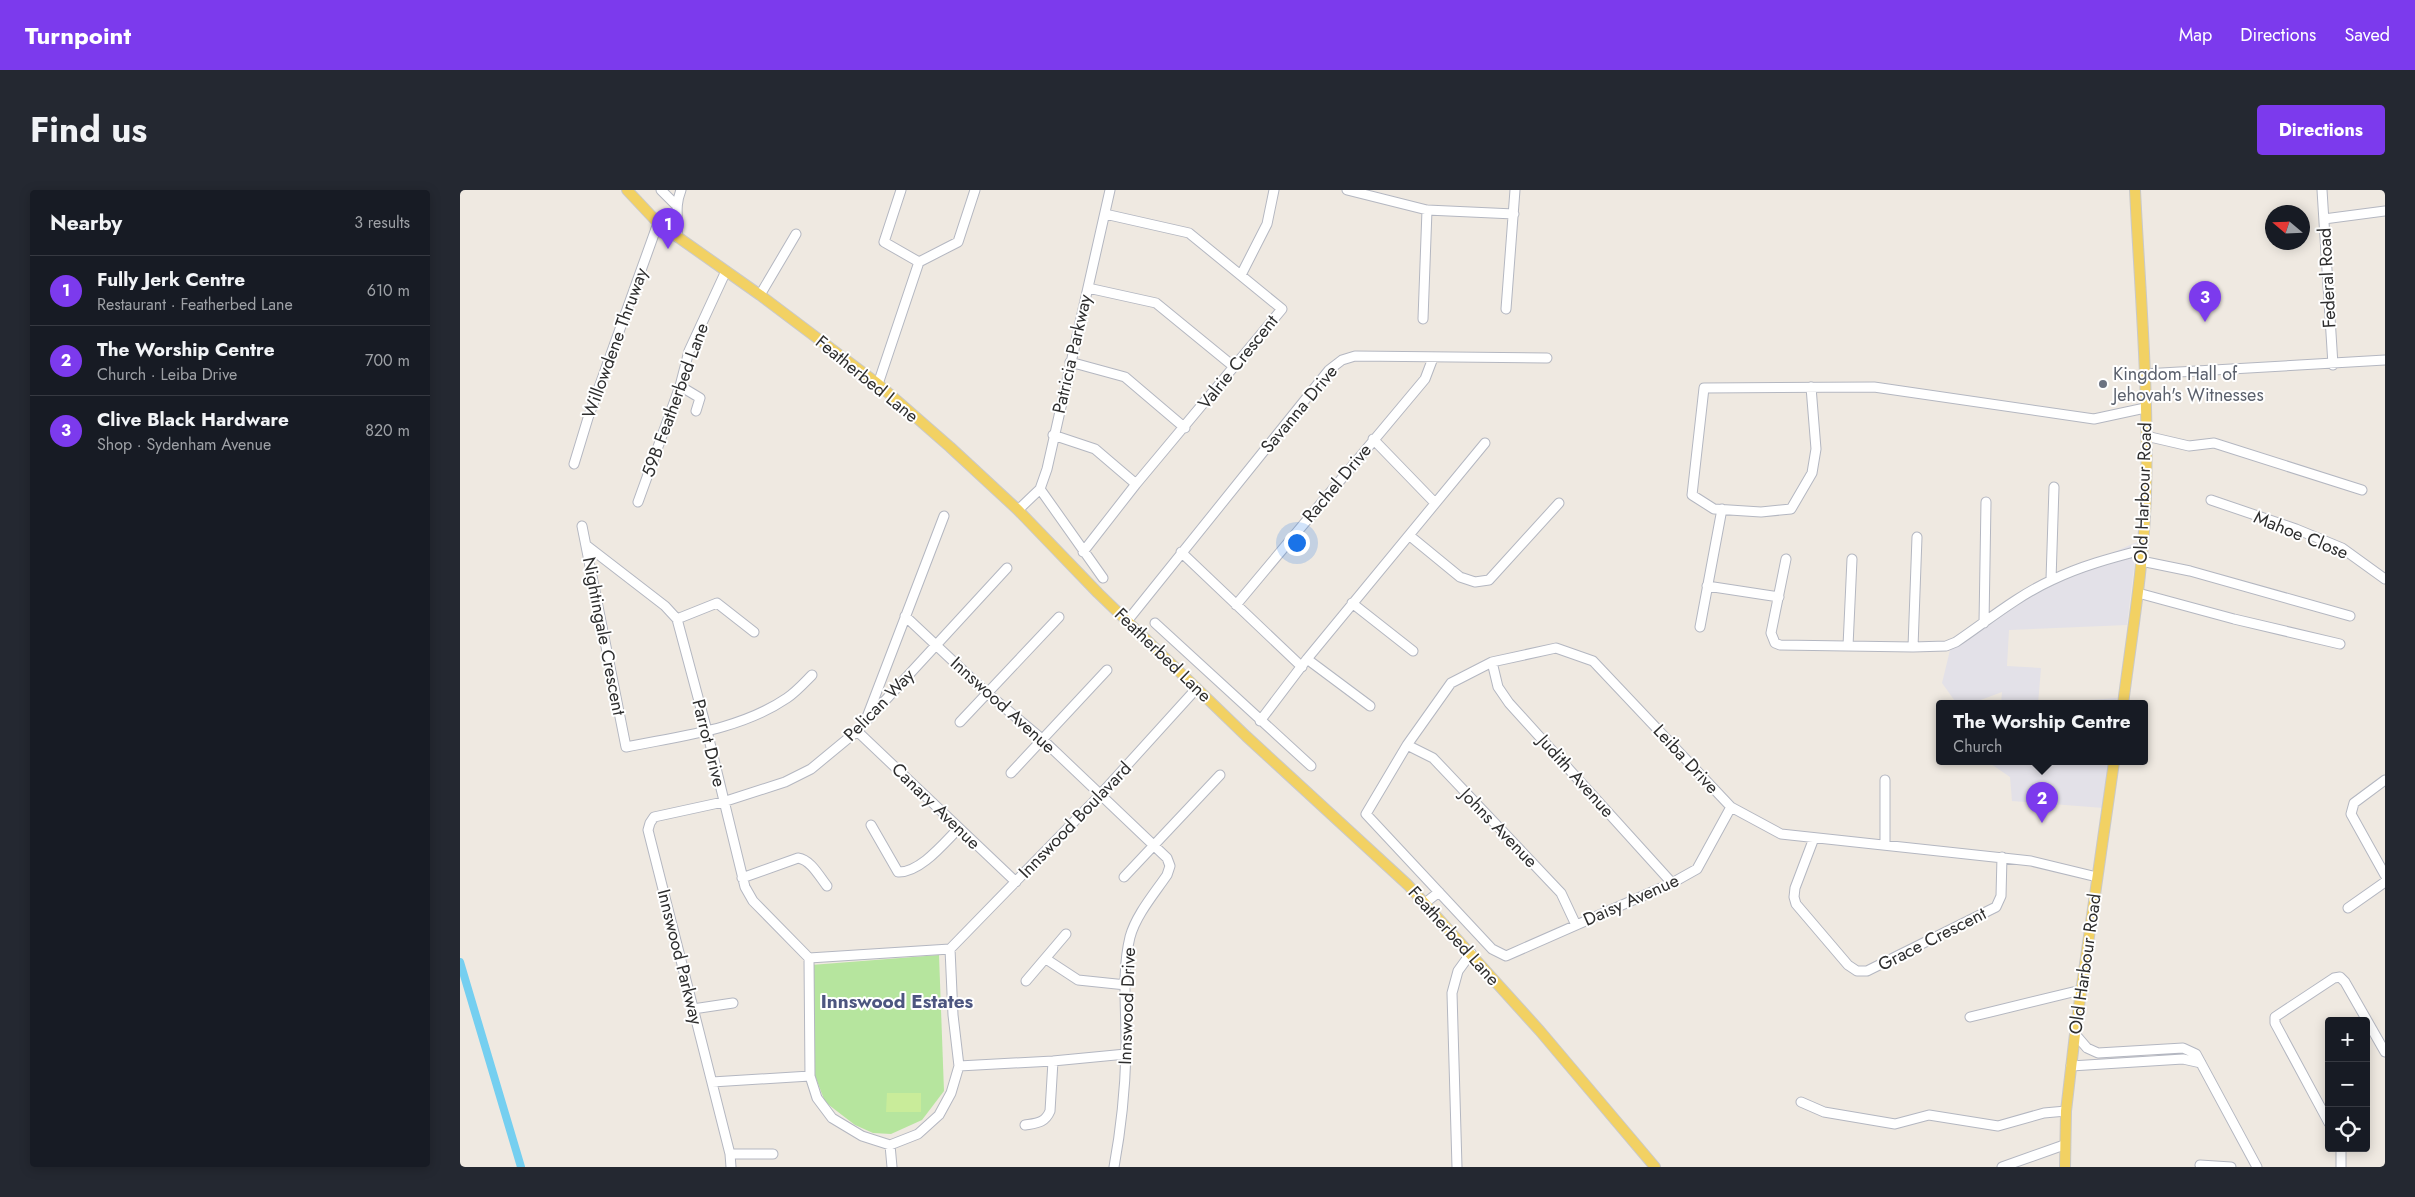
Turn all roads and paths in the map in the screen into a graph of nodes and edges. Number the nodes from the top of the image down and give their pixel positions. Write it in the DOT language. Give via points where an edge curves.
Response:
graph roads {
  1 [pos="627,190"];
  2 [pos="661,190"];
  3 [pos="681,190"];
  4 [pos="901,190"];
  5 [pos="975,190"];
  6 [pos="1110,190"];
  7 [pos="1274,190"];
  8 [pos="1347,190"];
  9 [pos="1515,190"];
  10 [pos="2135,190"];
  11 [pos="2322,190"];
  12 [pos="675,204"];
  13 [pos="1427,210"];
  14 [pos="2385,211"];
  15 [pos="1105,214"];
  16 [pos="1514,214"];
  17 [pos="2324,219"];
  18 [pos="658,223"];
  19 [pos="796,234"];
  20 [pos="678,237"];
  21 [pos="919,262"];
  22 [pos="726,271"];
  23 [pos="1241,275"];
  24 [pos="1088,288"];
  25 [pos="760,295"];
  26 [pos="1506,309"];
  27 [pos="1423,318"];
  28 [pos="1433,358"];
  29 [pos="1547,358"];
  30 [pos="2384,361"];
  31 [pos="1070,362"];
  32 [pos="2333,365"];
  33 [pos="1233,366"];
  34 [pos="2144,374"];
  35 [pos="878,384"];
  36 [pos="680,386"];
  37 [pos="1812,387"];
  38 [pos="2145,408"];
  39 [pos="696,411"];
  40 [pos="1185,428"];
  41 [pos="1053,435"];
  42 [pos="2146,436"];
  43 [pos="1373,439"];
  44 [pos="1485,443"];
  45 [pos="574,464"];
  46 [pos="1136,484"];
  47 [pos="2054,487"];
  48 [pos="1040,489"];
  49 [pos="2362,490"];
  50 [pos="2211,500"];
  51 [pos="638,502"];
  52 [pos="1986,502"];
  53 [pos="1436,503"];
  54 [pos="1559,503"];
  55 [pos="1722,509"];
  56 [pos="1018,510"];
  57 [pos="944,516"];
  58 [pos="582,526"];
  59 [pos="1410,536"];
  60 [pos="1917,537"];
  61 [pos="586,545"];
  62 [pos="1083,552"];
  63 [pos="1181,552"];
  64 [pos="2142,555"];
  65 [pos="1786,559"];
  66 [pos="1852,559"];
  67 [pos="1008,568"];
  68 [pos="1102,578"];
  69 [pos="2385,579"];
  70 [pos="2051,580"];
  71 [pos="1707,586"];
  72 [pos="2138,593"];
  73 [pos="1778,597"];
  74 [pos="1352,603"];
  75 [pos="1236,605"];
  76 [pos="905,616"];
  77 [pos="2350,616"];
  78 [pos="1059,617"];
  79 [pos="676,619"];
  80 [pos="1128,620"];
  81 [pos="1155,623"];
  82 [pos="1984,623"];
  83 [pos="1700,627"];
  84 [pos="754,632"];
  85 [pos="2340,644"];
  86 [pos="936,645"];
  87 [pos="1848,646"];
  88 [pos="1913,647"];
  89 [pos="1412,651"];
  90 [pos="1492,662"];
  91 [pos="1304,663"];
  92 [pos="1107,670"];
  93 [pos="812,675"];
  94 [pos="1197,688"];
  95 [pos="987,693"];
  96 [pos="2124,700"];
  97 [pos="1370,706"];
  98 [pos="1260,720"];
  99 [pos="865,721"];
  100 [pos="960,722"];
  101 [pos="707,730"];
  102 [pos="857,731"];
  103 [pos="1042,739"];
  104 [pos="1407,745"];
  105 [pos="2114,765"];
  106 [pos="1311,766"];
  107 [pos="1011,773"];
  108 [pos="1220,775"];
  109 [pos="1885,780"];
  110 [pos="2385,780"];
  111 [pos="1100,795"];
  112 [pos="723,802"];
  113 [pos="1731,807"];
  114 [pos="871,825"];
  115 [pos="959,828"];
  116 [pos="1814,838"];
  117 [pos="1154,844"];
  118 [pos="1885,844"];
  119 [pos="2002,857"];
  120 [pos="2385,875"];
  121 [pos="2098,876"];
  122 [pos="1124,877"];
  123 [pos="742,878"];
  124 [pos="1016,882"];
  125 [pos="2385,882"];
  126 [pos="1672,883"];
  127 [pos="827,886"];
  128 [pos="1439,892"];
  129 [pos="1425,903"];
  130 [pos="2348,908"];
  131 [pos="1576,925"];
  132 [pos="1066,934"];
  133 [pos="950,949"];
  134 [pos="1471,953"];
  135 [pos="809,958"];
  136 [pos="1046,959"];
  137 [pos="1026,981"];
  138 [pos="1126,985"];
  139 [pos="2080,990"];
  140 [pos="733,1003"];
  141 [pos="693,1009"];
  142 [pos="1970,1017"];
  143 [pos="2075,1034"];
  144 [pos="2385,1052"];
  145 [pos="1126,1054"];
  146 [pos="1053,1061"];
  147 [pos="2201,1064"];
  148 [pos="959,1066"];
  149 [pos="2071,1066"];
  150 [pos="810,1076"];
  151 [pos="712,1082"];
  152 [pos="1801,1102"];
  153 [pos="2066,1111"];
  154 [pos="2325,1116"];
  155 [pos="1025,1125"];
  156 [pos="890,1144"];
  157 [pos="2064,1144"];
  158 [pos="2341,1152"];
  159 [pos="730,1154"];
  160 [pos="774,1154"];
  161 [pos="2200,1165"];
  162 [pos="731,1167"];
  163 [pos="892,1167"];
  164 [pos="1114,1167"];
  165 [pos="1457,1167"];
  166 [pos="1655,1167"];
  167 [pos="2002,1167"];
  168 [pos="2065,1167"];
  169 [pos="2231,1167"];
  170 [pos="2257,1167"];
  171 [pos="2341,1167"];
  1 -- 18 [label="main road, Featherbed Lane"];
  2 -- 12 [label="street"];
  3 -- 12 [label="street"];
  4 -- 21 [label="street" via="884,242"];
  5 -- 21 [label="street" via="958,242"];
  6 -- 15 [label="street, Patricia Parkway"];
  7 -- 23 [label="street" via="1266,224"];
  8 -- 13 [label="street"];
  9 -- 16 [label="street"];
  10 -- 34 [label="main road, Old Harbour Road"];
  11 -- 17 [label="street, Federal Road"];
  12 -- 20 [label="street"];
  13 -- 16 [label="street"];
  13 -- 27 [label="street"];
  14 -- 17 [label="street"];
  15 -- 23 [label="street, Valrie Crescent" via="1189,233"];
  15 -- 24 [label="street, Patricia Parkway"];
  16 -- 26 [label="street"];
  17 -- 32 [label="street, Federal Road"];
  18 -- 20 [label="main road, Featherbed Lane"];
  18 -- 45 [label="street, Willowdene Thruway"];
  19 -- 25 [label="street"];
  20 -- 22 [label="main road, Featherbed Lane"];
  21 -- 35 [label="street"];
  22 -- 25 [label="main road, Featherbed Lane"];
  22 -- 36 [label="street, 59B Featherbed Lane" via="689,350"];
  23 -- 33 [label="street, Valrie Crescent" via="1282,308"];
  24 -- 31 [label="street, Patricia Parkway"];
  24 -- 33 [label="street" via="1156,303"];
  25 -- 35 [label="main road, Featherbed Lane"];
  28 -- 29 [label="street, Savanna Drive"];
  28 -- 43 [label="street, Rachel Drive" via="1425,379"];
  28 -- 63 [label="street, Savanna Drive" via="1354,356 1329,370"];
  30 -- 32 [label="street"];
  31 -- 40 [label="street" via="1126,377"];
  31 -- 41 [label="street, Patricia Parkway"];
  32 -- 34 [label="street"];
  33 -- 40 [label="street, Valrie Crescent"];
  34 -- 38 [label="main road, Old Harbour Road"];
  35 -- 56 [label="main road, Featherbed Lane"];
  36 -- 39 [label="street" via="700,398"];
  36 -- 51 [label="street, 59B Featherbed Lane"];
  37 -- 38 [label="street" via="1874,387 2094,419"];
  37 -- 55 [label="street" via="1816,449 1812,473 1791,509 1761,512"];
  37 -- 55 [label="street" via="1704,388 1692,495 1714,509"];
  38 -- 42 [label="main road, Old Harbour Road"];
  40 -- 46 [label="street, Valrie Crescent"];
  41 -- 46 [label="street" via="1095,449"];
  41 -- 48 [label="street, Patricia Parkway"];
  42 -- 49 [label="street" via="2189,446 2214,443"];
  42 -- 64 [label="main road, Old Harbour Road"];
  43 -- 53 [label="street"];
  43 -- 75 [label="street, Rachel Drive"];
  44 -- 53 [label="street"];
  46 -- 62 [label="street, Valrie Crescent"];
  47 -- 70 [label="street"];
  48 -- 56 [label="street, Patricia Parkway"];
  48 -- 62 [label="street"];
  50 -- 69 [label="street, Mahoe Close" via="2342,548"];
  52 -- 82 [label="street"];
  53 -- 59 [label="street"];
  54 -- 59 [label="street" via="1489,580 1475,582 1460,577"];
  55 -- 71 [label="street"];
  56 -- 80 [label="main road, Featherbed Lane"];
  57 -- 76 [label="street"];
  58 -- 61 [label="street, Nightingale Crescent"];
  59 -- 74 [label="street"];
  60 -- 88 [label="street"];
  61 -- 79 [label="street, Parrot Drive" via="665,606"];
  61 -- 101 [label="street, Nightingale Crescent" via="626,747"];
  62 -- 68 [label="street"];
  63 -- 75 [label="street"];
  63 -- 80 [label="street, Savanna Drive"];
  64 -- 70 [label="street" via="2094,562"];
  64 -- 72 [label="main road, Old Harbour Road"];
  64 -- 77 [label="street"];
  65 -- 73 [label="street"];
  66 -- 87 [label="street"];
  67 -- 86 [label="street, Pelican Way"];
  70 -- 82 [label="street" via="2014,600"];
  71 -- 73 [label="street"];
  71 -- 83 [label="street"];
  72 -- 85 [label="street"];
  72 -- 96 [label="main road, Old Harbour Road"];
  73 -- 87 [label="street" via="1772,633 1775,643"];
  74 -- 89 [label="street"];
  74 -- 91 [label="street"];
  75 -- 91 [label="street"];
  76 -- 86 [label="street, Innswood Avenue"];
  76 -- 99 [label="street"];
  78 -- 95 [label="street"];
  79 -- 84 [label="street" via="717,603"];
  79 -- 101 [label="street, Parrot Drive"];
  80 -- 94 [label="main road, Featherbed Lane"];
  81 -- 98 [label="street"];
  82 -- 88 [label="street" via="1951,644"];
  86 -- 95 [label="street, Innswood Avenue"];
  86 -- 99 [label="street, Pelican Way"];
  87 -- 88 [label="street"];
  90 -- 104 [label="street, Leiba Drive" via="1451,683"];
  90 -- 113 [label="street, Leiba Drive" via="1556,648 1593,661"];
  90 -- 126 [label="street, Judith Avenue" via="1498,687 1510,703"];
  91 -- 97 [label="street"];
  91 -- 98 [label="street"];
  92 -- 103 [label="street"];
  93 -- 101 [label="street" via="787,698 751,718"];
  94 -- 111 [label="street, Innswood Boulavard"];
  94 -- 129 [label="main road, Featherbed Lane"];
  95 -- 100 [label="street"];
  95 -- 103 [label="street, Innswood Avenue"];
  98 -- 106 [label="street"];
  99 -- 102 [label="street, Pelican Way"];
  101 -- 112 [label="street, Parrot Drive"];
  102 -- 112 [label="street, Pelican Way" via="811,768 785,782"];
  102 -- 115 [label="street, Canary Avenue"];
  103 -- 107 [label="street"];
  103 -- 111 [label="street, Innswood Avenue"];
  104 -- 128 [label="street, Leiba Drive" via="1366,814"];
  104 -- 131 [label="street, Johns Avenue" via="1433,758 1561,893"];
  105 -- 121 [label="main road, Old Harbour Road"];
  108 -- 117 [label="street"];
  109 -- 118 [label="street"];
  110 -- 120 [label="street" via="2354,803 2351,814"];
  111 -- 117 [label="street, Innswood Drive"];
  111 -- 124 [label="street, Innswood Boulavard"];
  112 -- 123 [label="street, Parrot Drive"];
  112 -- 141 [label="street, Innswood Parkway" via="654,817 648,830"];
  113 -- 116 [label="street, Leiba Drive" via="1780,834"];
  113 -- 126 [label="street, Daisy Avenue" via="1697,869"];
  114 -- 115 [label="street" via="898,872 927,860"];
  115 -- 124 [label="street, Canary Avenue"];
  116 -- 118 [label="street, Leiba Drive"];
  116 -- 119 [label="street, Grace Crescent" via="1795,888 1796,904 1848,965 1857,971 1867,971 1996,907 2001,896"];
  117 -- 122 [label="street"];
  117 -- 138 [label="street, Innswood Drive" via="1170,866 1135,924 1130,938"];
  118 -- 119 [label="street, Leiba Drive"];
  119 -- 121 [label="street, Leiba Drive"];
  121 -- 139 [label="main road, Old Harbour Road"];
  123 -- 127 [label="street" via="798,858 810,864"];
  123 -- 135 [label="street, Parrot Drive" via="753,901"];
  124 -- 133 [label="street, Innswood Boulavard"];
  125 -- 130 [label="street"];
  126 -- 131 [label="street, Daisy Avenue"];
  128 -- 129 [label="street"];
  128 -- 131 [label="street, Daisy Avenue" via="1492,949 1506,956"];
  129 -- 134 [label="main road, Featherbed Lane"];
  132 -- 136 [label="street"];
  133 -- 135 [label="street"];
  133 -- 148 [label="street"];
  134 -- 165 [label="street" via="1458,971 1452,993"];
  134 -- 166 [label="main road, Featherbed Lane"];
  135 -- 150 [label="street"];
  136 -- 137 [label="street"];
  136 -- 138 [label="street" via="1078,980"];
  138 -- 145 [label="street, Innswood Drive"];
  139 -- 142 [label="street"];
  139 -- 143 [label="main road, Old Harbour Road"];
  140 -- 141 [label="street"];
  141 -- 151 [label="street, Innswood Parkway"];
  143 -- 147 [label="street" via="2087,1048 2098,1053 2184,1048 2196,1054"];
  143 -- 149 [label="main road, Old Harbour Road"];
  144 -- 154 [label="street" via="2340,977 2275,1017 2275,1023"];
  145 -- 146 [label="street"];
  145 -- 164 [label="street, Innswood Drive"];
  146 -- 148 [label="street"];
  146 -- 155 [label="street" via="1047,1118 1043,1122"];
  147 -- 149 [label="street" via="2183,1059"];
  147 -- 170 [label="street"];
  148 -- 156 [label="street" via="951,1093 939,1115 918,1134"];
  149 -- 153 [label="main road, Old Harbour Road"];
  150 -- 151 [label="street"];
  150 -- 156 [label="street" via="817,1098 832,1118 862,1136"];
  151 -- 159 [label="street, Innswood Parkway"];
  152 -- 153 [label="street" via="1824,1112 1895,1124 1929,1115 1998,1126 2044,1113"];
  153 -- 157 [label="main road, Old Harbour Road"];
  156 -- 163 [label="street"];
  157 -- 167 [label="street"];
  157 -- 168 [label="main road, Old Harbour Road"];
  158 -- 171 [label="street"];
  159 -- 160 [label="street"];
  159 -- 162 [label="street, Innswood Parkway"];
  161 -- 169 [label="street"];
}
